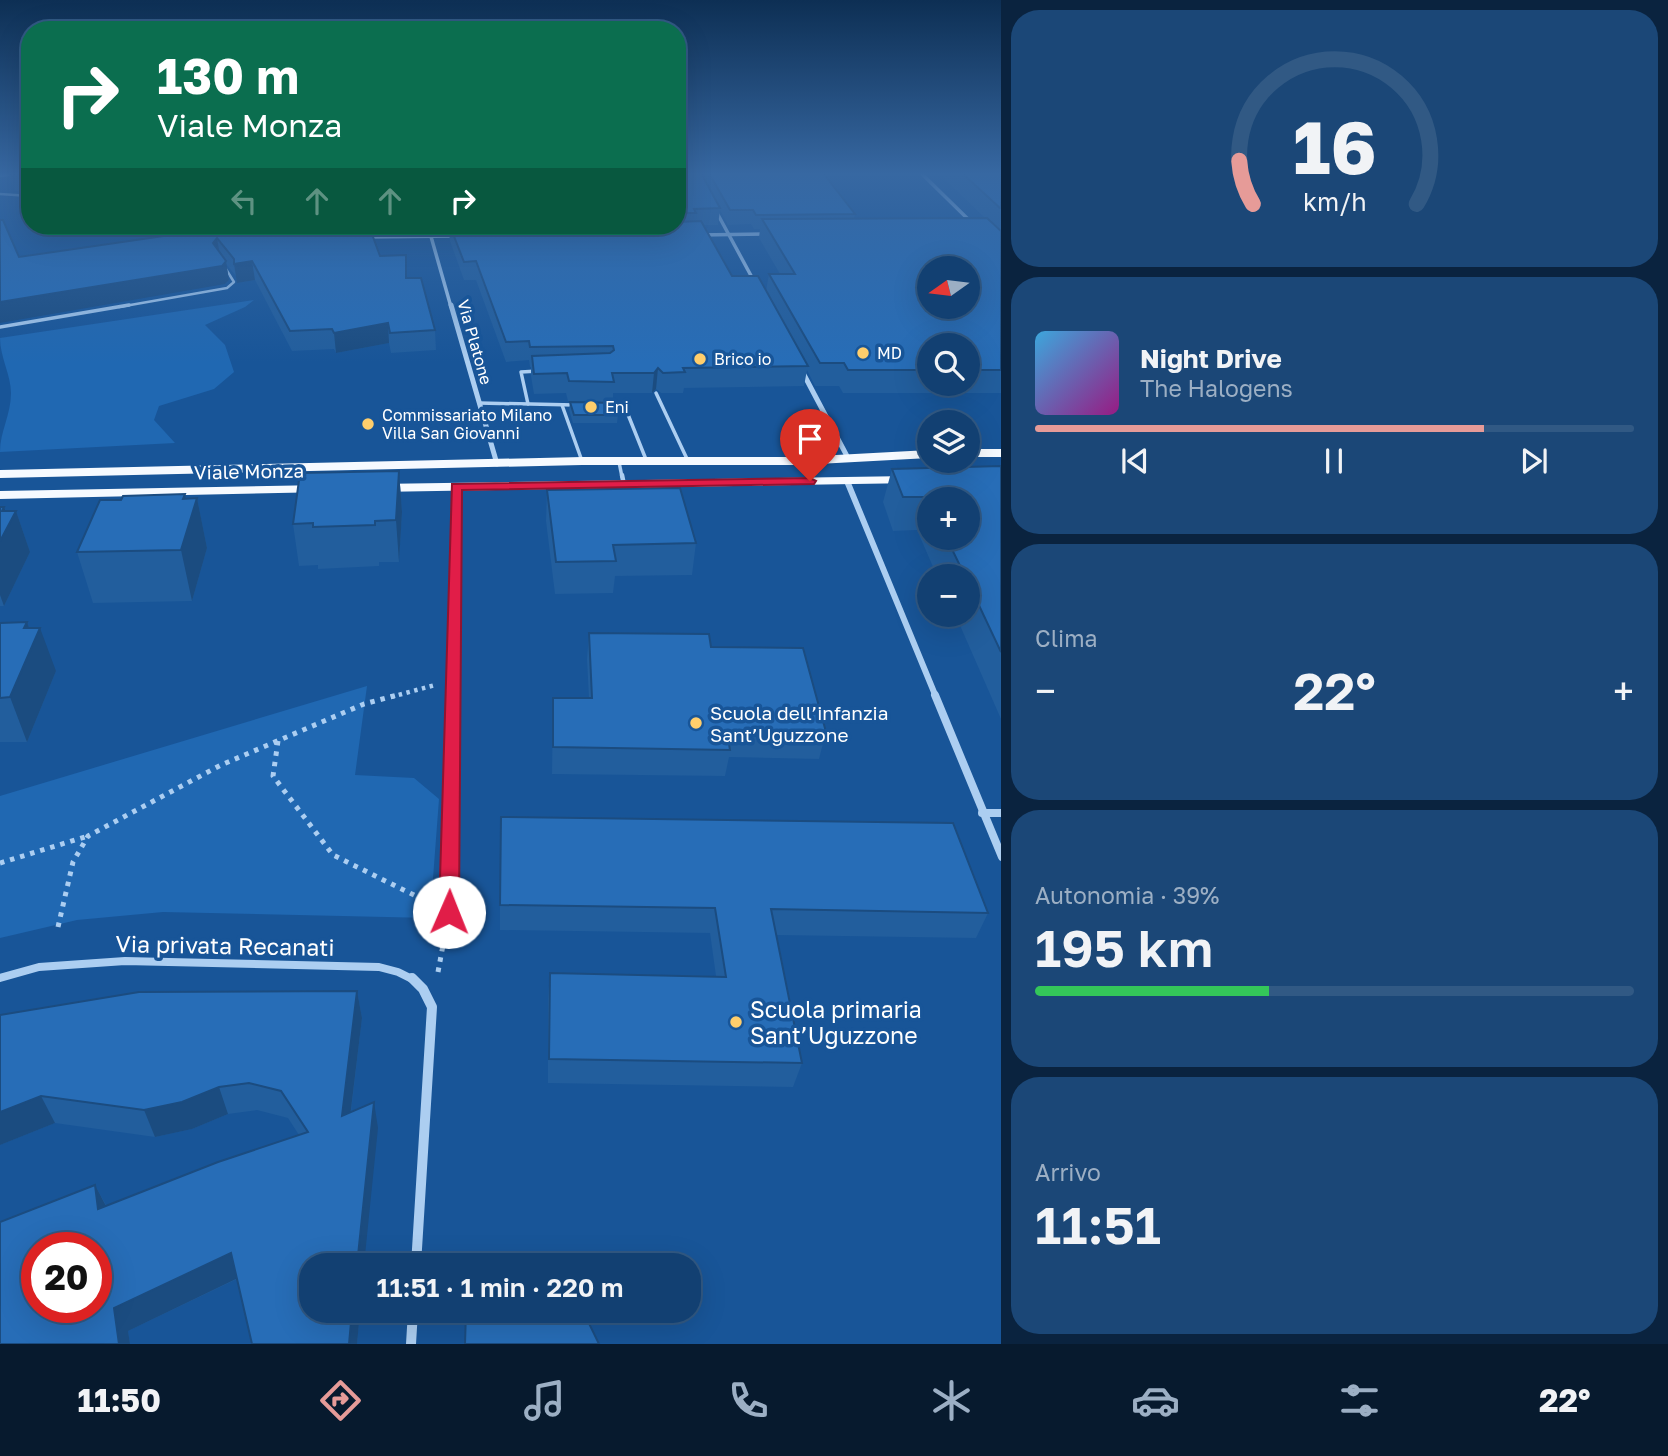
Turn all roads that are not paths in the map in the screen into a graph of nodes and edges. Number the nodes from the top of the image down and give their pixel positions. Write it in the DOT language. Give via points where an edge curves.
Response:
graph roads {
  1 [pos="458,236"];
  2 [pos="730,236"];
  3 [pos="358,237"];
  4 [pos="432,237"];
  5 [pos="220,260"];
  6 [pos="757,286"];
  7 [pos="0,327"];
  8 [pos="799,367"];
  9 [pos="546,371"];
  10 [pos="656,393"];
  11 [pos="480,403"];
  12 [pos="528,404"];
  13 [pos="562,405"];
  14 [pos="587,405"];
  15 [pos="599,406"];
  16 [pos="980,453"];
  17 [pos="1001,453"];
  18 [pos="917,455"];
  19 [pos="848,458"];
  20 [pos="582,461"];
  21 [pos="688,461"];
  22 [pos="619,462"];
  23 [pos="647,462"];
  24 [pos="497,464"];
  25 [pos="0,474"];
  26 [pos="920,480"];
  27 [pos="847,481"];
  28 [pos="624,485"];
  29 [pos="456,486"];
  30 [pos="359,488"];
  31 [pos="332,489"];
  32 [pos="0,495"];
  33 [pos="982,813"];
  34 [pos="1001,813"];
  35 [pos="1001,857"];
  36 [pos="449,912"];
  37 [pos="0,978"];
  38 [pos="417,1253"];
  39 [pos="412,1323"];
  40 [pos="411,1344"];
  1 -- 4 [label="street"];
  2 -- 6 [label="street"];
  3 -- 4 [label="street"];
  4 -- 11 [label="street, Via Platone"];
  5 -- 7 [label="lane" via="233,280 230,286"];
  8 -- 19 [label="street"];
  9 -- 12 [label="lane" via="521,372"];
  10 -- 21 [label="lane"];
  11 -- 12 [label="lane"];
  11 -- 24 [label="street, Via Platone"];
  12 -- 13 [label="lane"];
  13 -- 14 [label="lane"];
  13 -- 20 [label="lane"];
  15 -- 23 [label="lane" via="625,407"];
  16 -- 17 [label="main road"];
  18 -- 19 [label="main road, Viale Monza"];
  19 -- 21 [label="main road, Viale Monza"];
  19 -- 27 [label="main road"];
  20 -- 22 [label="main road, Viale Monza"];
  20 -- 24 [label="main road, Viale Monza"];
  21 -- 23 [label="main road, Viale Monza"];
  22 -- 23 [label="main road, Viale Monza"];
  22 -- 28 [label="lane"];
  24 -- 25 [label="main road, Viale Monza"];
  26 -- 27 [label="main road"];
  27 -- 28 [label="main road"];
  27 -- 33 [label="street"];
  28 -- 29 [label="main road"];
  29 -- 30 [label="main road"];
  29 -- 36 [label="lane"];
  31 -- 32 [label="main road, Viale Monza"];
  33 -- 34 [label="street"];
  33 -- 35 [label="street"];
  37 -- 38 [label="street, Via privata Recanati" via="39,967 125,961 379,967 405,972 424,987 432,1007"];
  39 -- 40 [label="street"];
}
